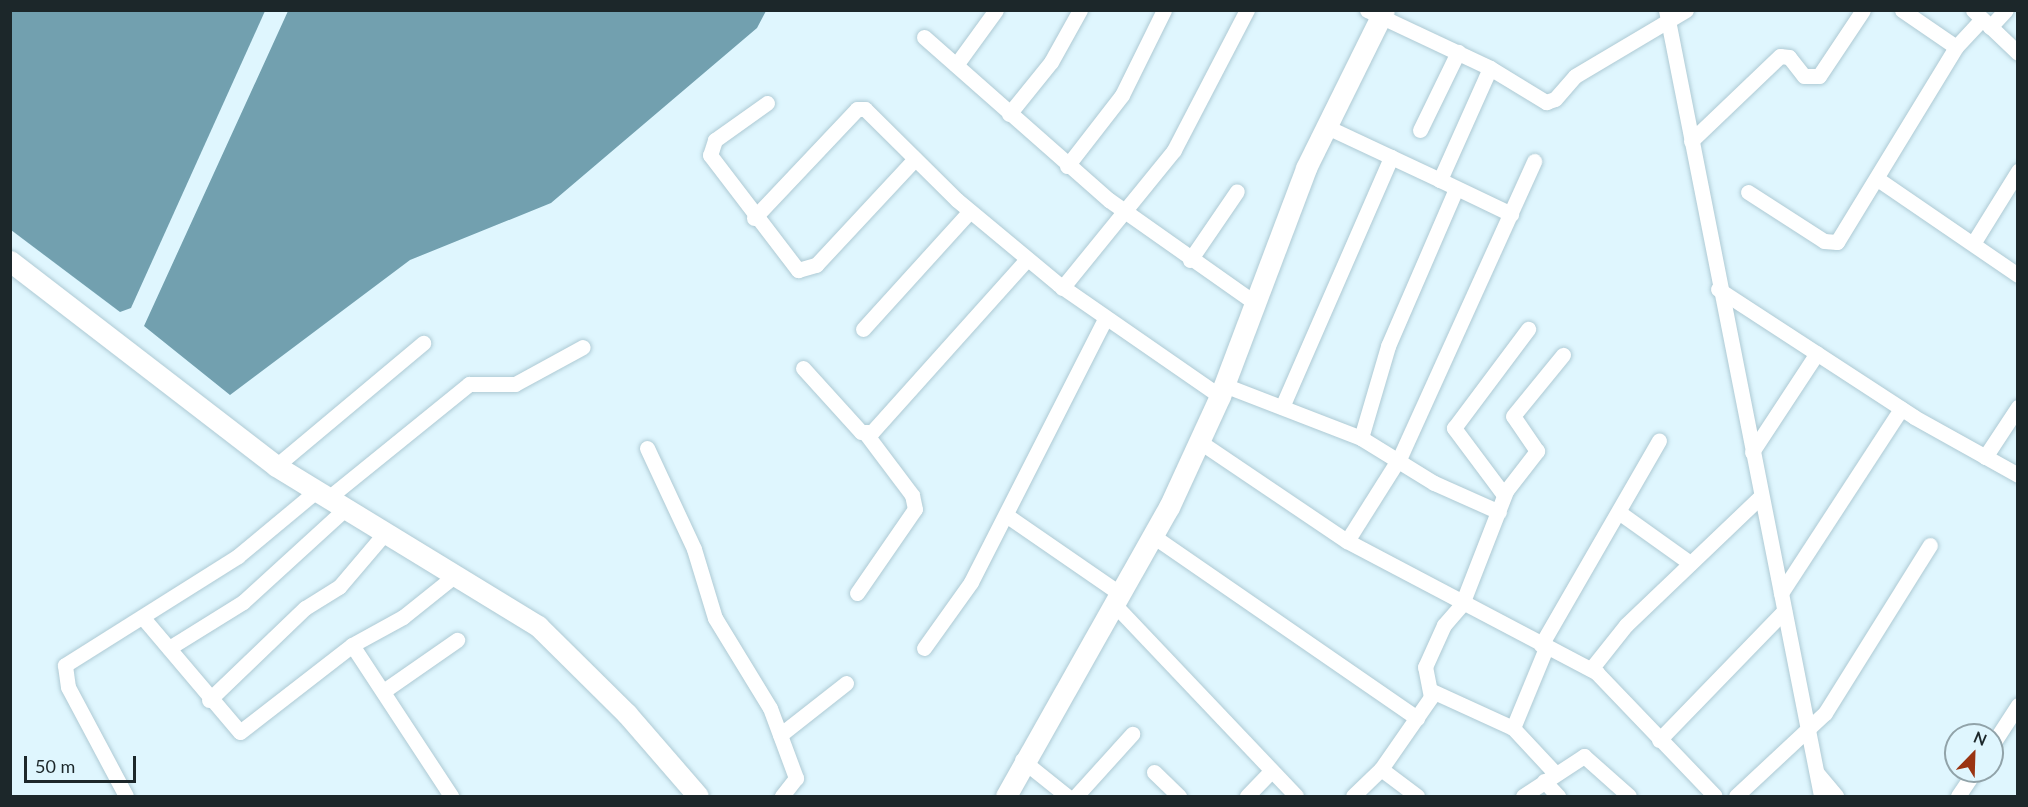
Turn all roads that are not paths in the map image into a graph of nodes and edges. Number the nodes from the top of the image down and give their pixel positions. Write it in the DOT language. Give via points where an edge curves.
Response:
graph roads {
  1 [pos="996,10"];
  2 [pos="1080,10"];
  3 [pos="1164,10"];
  4 [pos="1247,10"];
  5 [pos="1686,10"];
  6 [pos="1863,10"];
  7 [pos="1902,10"];
  8 [pos="2006,10"];
  9 [pos="1377,13"];
  10 [pos="1667,17"];
  11 [pos="1982,19"];
  12 [pos="924,37"];
  13 [pos="1956,48"];
  14 [pos="1458,52"];
  15 [pos="2018,53"];
  16 [pos="956,65"];
  17 [pos="1490,68"];
  18 [pos="767,103"];
  19 [pos="1009,114"];
  20 [pos="1327,126"];
  21 [pos="1420,130"];
  22 [pos="1691,141"];
  23 [pos="1391,157"];
  24 [pos="915,159"];
  25 [pos="1534,161"];
  26 [pos="1067,166"];
  27 [pos="2018,171"];
  28 [pos="1440,180"];
  29 [pos="1879,180"];
  30 [pos="1456,189"];
  31 [pos="1237,192"];
  32 [pos="1748,192"];
  33 [pos="970,211"];
  34 [pos="1126,213"];
  35 [pos="1511,214"];
  36 [pos="754,218"];
  37 [pos="1974,242"];
  38 [pos="1028,259"];
  39 [pos="1190,260"];
  40 [pos="10,261"];
  41 [pos="2018,275"];
  42 [pos="1062,288"];
  43 [pos="1718,289"];
  44 [pos="1255,303"];
  45 [pos="1105,319"];
  46 [pos="863,329"];
  47 [pos="1528,329"];
  48 [pos="423,343"];
  49 [pos="583,347"];
  50 [pos="1817,353"];
  51 [pos="1563,355"];
  52 [pos="803,368"];
  53 [pos="1222,391"];
  54 [pos="2018,407"];
  55 [pos="1282,408"];
  56 [pos="1901,409"];
  57 [pos="866,434"];
  58 [pos="1361,438"];
  59 [pos="1659,441"];
  60 [pos="1200,442"];
  61 [pos="647,448"];
  62 [pos="1752,452"];
  63 [pos="1985,457"];
  64 [pos="1400,458"];
  65 [pos="276,466"];
  66 [pos="2018,475"];
  67 [pos="1504,495"];
  68 [pos="1761,496"];
  69 [pos="329,500"];
  70 [pos="1499,512"];
  71 [pos="1620,513"];
  72 [pos="1006,515"];
  73 [pos="385,533"];
  74 [pos="1153,536"];
  75 [pos="1347,541"];
  76 [pos="1930,545"];
  77 [pos="1690,563"];
  78 [pos="453,577"];
  79 [pos="857,593"];
  80 [pos="1781,593"];
  81 [pos="1116,598"];
  82 [pos="1462,604"];
  83 [pos="1784,611"];
  84 [pos="144,619"];
  85 [pos="457,640"];
  86 [pos="352,645"];
  87 [pos="1544,646"];
  88 [pos="170,648"];
  89 [pos="924,648"];
  90 [pos="1591,669"];
  91 [pos="846,683"];
  92 [pos="386,690"];
  93 [pos="1432,691"];
  94 [pos="209,700"];
  95 [pos="2018,705"];
  96 [pos="1417,718"];
  97 [pos="2004,727"];
  98 [pos="1513,728"];
  99 [pos="1132,734"];
  100 [pos="1807,734"];
  101 [pos="780,735"];
  102 [pos="1659,740"];
  103 [pos="1022,760"];
  104 [pos="1381,769"];
  105 [pos="1154,772"];
  106 [pos="1270,772"];
  107 [pos="1817,773"];
  108 [pos="1549,777"];
  109 [pos="1967,783"];
  110 [pos="126,796"];
  111 [pos="451,796"];
  112 [pos="698,796"];
  113 [pos="782,796"];
  114 [pos="1006,796"];
  115 [pos="1067,796"];
  116 [pos="1076,796"];
  117 [pos="1179,796"];
  118 [pos="1246,796"];
  119 [pos="1296,796"];
  120 [pos="1353,796"];
  121 [pos="1417,796"];
  122 [pos="1523,796"];
  123 [pos="1558,796"];
  124 [pos="1629,796"];
  125 [pos="1715,796"];
  126 [pos="1736,796"];
  127 [pos="1821,796"];
  128 [pos="1836,796"];
  129 [pos="1958,796"];
  1 -- 16 [label="street"];
  2 -- 19 [label="street" via="1051,62"];
  3 -- 26 [label="street" via="1122,95"];
  4 -- 34 [label="street" via="1174,150"];
  5 -- 10 [label="street"];
  6 -- 22 [label="street" via="1819,76 1804,76 1785,55 1775,59"];
  7 -- 13 [label="street"];
  8 -- 11 [label="street"];
  9 -- 14 [label="street"];
  9 -- 20 [label="street"];
  10 -- 17 [label="street" via="1575,76 1551,101"];
  10 -- 22 [label="street"];
  11 -- 13 [label="street"];
  11 -- 15 [label="street"];
  12 -- 16 [label="street"];
  13 -- 29 [label="street"];
  14 -- 17 [label="street"];
  14 -- 21 [label="street"];
  16 -- 19 [label="street"];
  17 -- 28 [label="street"];
  18 -- 36 [label="street" via="710,150"];
  19 -- 26 [label="street"];
  20 -- 23 [label="street"];
  20 -- 44 [label="street"];
  22 -- 43 [label="street"];
  23 -- 28 [label="street"];
  23 -- 55 [label="street"];
  24 -- 33 [label="street"];
  24 -- 36 [label="street" via="865,109 857,109"];
  24 -- 36 [label="street" via="811,270 793,267"];
  25 -- 35 [label="street"];
  26 -- 34 [label="street"];
  27 -- 37 [label="street"];
  28 -- 30 [label="street"];
  29 -- 32 [label="street" via="1841,238 1832,243"];
  29 -- 37 [label="street"];
  30 -- 35 [label="street"];
  30 -- 58 [label="street" via="1388,345"];
  31 -- 39 [label="street"];
  33 -- 38 [label="street"];
  33 -- 46 [label="street"];
  34 -- 39 [label="street"];
  34 -- 42 [label="street"];
  35 -- 64 [label="street"];
  37 -- 41 [label="street"];
  38 -- 42 [label="street"];
  38 -- 57 [label="street" via="901,402"];
  39 -- 44 [label="street"];
  40 -- 65 [label="street"];
  42 -- 45 [label="street"];
  43 -- 50 [label="street"];
  43 -- 62 [label="street"];
  44 -- 53 [label="street"];
  45 -- 53 [label="street"];
  45 -- 72 [label="street"];
  47 -- 67 [label="street" via="1454,428"];
  48 -- 65 [label="street"];
  49 -- 69 [label="street" via="515,384 469,384"];
  50 -- 56 [label="street"];
  50 -- 62 [label="street"];
  51 -- 67 [label="street" via="1513,416 1537,451"];
  52 -- 57 [label="street"];
  53 -- 55 [label="street"];
  53 -- 60 [label="street"];
  54 -- 63 [label="street"];
  55 -- 58 [label="street"];
  56 -- 63 [label="street"];
  56 -- 80 [label="street"];
  57 -- 79 [label="street" via="912,495 915,509"];
  58 -- 64 [label="street"];
  59 -- 71 [label="street"];
  60 -- 74 [label="street"];
  60 -- 75 [label="street"];
  61 -- 101 [label="street" via="694,549 715,618 764,691"];
  62 -- 68 [label="street"];
  63 -- 66 [label="street"];
  64 -- 70 [label="street" via="1434,483"];
  64 -- 75 [label="street"];
  65 -- 69 [label="street"];
  67 -- 70 [label="street"];
  68 -- 77 [label="street"];
  68 -- 80 [label="street"];
  69 -- 73 [label="street"];
  69 -- 84 [label="street"];
  69 -- 88 [label="street" via="243,602"];
  70 -- 82 [label="street"];
  71 -- 77 [label="street"];
  71 -- 87 [label="street"];
  72 -- 81 [label="street"];
  72 -- 89 [label="street" via="971,582"];
  73 -- 78 [label="street"];
  73 -- 94 [label="street" via="339,587 305,608"];
  74 -- 81 [label="street"];
  74 -- 96 [label="street"];
  75 -- 82 [label="street"];
  76 -- 100 [label="street"];
  77 -- 90 [label="street" via="1597,656"];
  78 -- 86 [label="street" via="403,617"];
  78 -- 112 [label="street" via="551,638"];
  80 -- 83 [label="street"];
  81 -- 103 [label="street"];
  81 -- 106 [label="street"];
  82 -- 87 [label="street"];
  82 -- 93 [label="street" via="1444,626 1425,667"];
  83 -- 100 [label="street"];
  83 -- 102 [label="street"];
  84 -- 88 [label="street"];
  84 -- 110 [label="street" via="62,671"];
  85 -- 92 [label="street"];
  86 -- 92 [label="street"];
  86 -- 94 [label="street" via="240,732"];
  87 -- 90 [label="street"];
  87 -- 98 [label="street"];
  88 -- 94 [label="street"];
  90 -- 102 [label="street"];
  91 -- 101 [label="street"];
  92 -- 111 [label="street"];
  93 -- 96 [label="street"];
  93 -- 98 [label="street"];
  95 -- 97 [label="street"];
  96 -- 104 [label="street"];
  98 -- 108 [label="street"];
  99 -- 116 [label="street"];
  100 -- 107 [label="street"];
  100 -- 126 [label="street"];
  101 -- 113 [label="street" via="796,778"];
  102 -- 125 [label="street"];
  103 -- 114 [label="street"];
  103 -- 115 [label="street"];
  104 -- 120 [label="street"];
  104 -- 121 [label="street"];
  105 -- 117 [label="street"];
  106 -- 118 [label="street"];
  106 -- 119 [label="street"];
  107 -- 127 [label="street"];
  107 -- 128 [label="street"];
  108 -- 122 [label="street"];
  108 -- 123 [label="street"];
  108 -- 124 [label="street" via="1578,757 1590,757"];
  109 -- 129 [label="street"];
}
